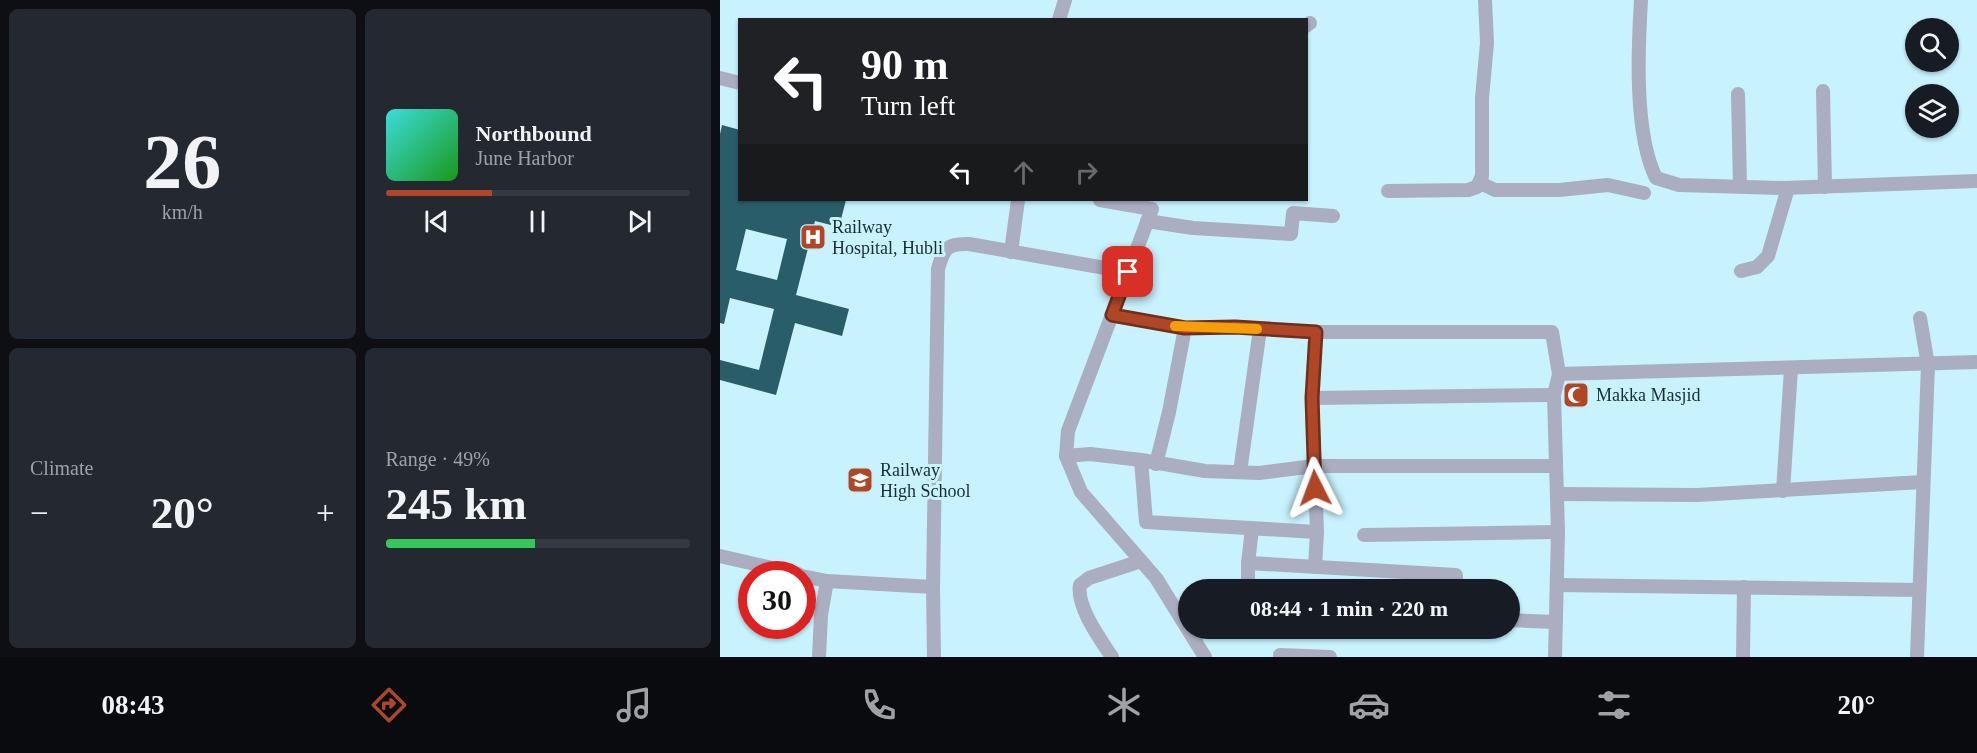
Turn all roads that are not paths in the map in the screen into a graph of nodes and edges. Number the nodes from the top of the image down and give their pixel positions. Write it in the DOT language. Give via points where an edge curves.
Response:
graph roads {
  1 [pos="1065,0"];
  2 [pos="1485,0"];
  3 [pos="1641,0"];
  4 [pos="1060,18"];
  5 [pos="720,78"];
  6 [pos="738,82"];
  7 [pos="1823,91"];
  8 [pos="1738,94"];
  9 [pos="1977,182"];
  10 [pos="1480,183"];
  11 [pos="1740,186"];
  12 [pos="1825,187"];
  13 [pos="1788,188"];
  14 [pos="1388,191"];
  15 [pos="1644,193"];
  16 [pos="1018,201"];
  17 [pos="1106,201"];
  18 [pos="1333,216"];
  19 [pos="1147,221"];
  20 [pos="1011,252"];
  21 [pos="1741,271"];
  22 [pos="1128,272"];
  23 [pos="1112,315"];
  24 [pos="1920,318"];
  25 [pos="1185,328"];
  26 [pos="1260,329"];
  27 [pos="1316,332"];
  28 [pos="1977,362"];
  29 [pos="1928,364"];
  30 [pos="1791,369"];
  31 [pos="1559,374"];
  32 [pos="1554,394"];
  33 [pos="1312,398"];
  34 [pos="1066,456"];
  35 [pos="1141,460"];
  36 [pos="1156,464"];
  37 [pos="1314,466"];
  38 [pos="1556,466"];
  39 [pos="1240,472"];
  40 [pos="1923,482"];
  41 [pos="1783,491"];
  42 [pos="1557,494"];
  43 [pos="1252,529"];
  44 [pos="1317,532"];
  45 [pos="1558,532"];
  46 [pos="1364,535"];
  47 [pos="720,556"];
  48 [pos="742,561"];
  49 [pos="1141,561"];
  50 [pos="1248,563"];
  51 [pos="1315,567"];
  52 [pos="816,579"];
  53 [pos="1248,579"];
  54 [pos="1456,579"];
  55 [pos="827,581"];
  56 [pos="1557,585"];
  57 [pos="933,586"];
  58 [pos="1744,587"];
  59 [pos="1919,590"];
  60 [pos="1178,603"];
  61 [pos="1520,620"];
  62 [pos="1554,622"];
  63 [pos="1197,639"];
  64 [pos="1280,656"];
  65 [pos="819,657"];
  66 [pos="934,657"];
  67 [pos="1112,657"];
  68 [pos="1205,657"];
  69 [pos="1330,657"];
  70 [pos="1555,657"];
  71 [pos="1743,657"];
  72 [pos="1917,657"];
  1 -- 4 [label="street"];
  2 -- 10 [label="street" via="1487,43"];
  3 -- 11 [label="street" via="1638,52 1642,123 1656,178 1679,185"];
  5 -- 6 [label="street"];
  7 -- 12 [label="street"];
  8 -- 11 [label="street"];
  9 -- 12 [label="street"];
  10 -- 14 [label="street" via="1468,190"];
  10 -- 15 [label="street" via="1495,190 1608,185"];
  11 -- 13 [label="street"];
  12 -- 13 [label="street"];
  13 -- 21 [label="street" via="1768,256 1757,267"];
  16 -- 20 [label="street"];
  17 -- 19 [label="street" via="1152,209"];
  18 -- 19 [label="street" via="1293,213 1291,234"];
  19 -- 22 [label="street"];
  20 -- 22 [label="street"];
  20 -- 57 [label="street" via="958,243 948,247 938,268"];
  22 -- 23 [label="street"];
  23 -- 25 [label="street"];
  23 -- 34 [label="street" via="1068,431"];
  24 -- 29 [label="street"];
  25 -- 26 [label="street"];
  25 -- 36 [label="street"];
  26 -- 27 [label="street"];
  26 -- 39 [label="street"];
  27 -- 31 [label="street" via="1552,332"];
  27 -- 33 [label="street"];
  28 -- 29 [label="street"];
  29 -- 30 [label="street"];
  29 -- 40 [label="street"];
  30 -- 31 [label="street"];
  30 -- 41 [label="street"];
  31 -- 32 [label="street"];
  32 -- 33 [label="street"];
  32 -- 38 [label="street"];
  33 -- 37 [label="street"];
  34 -- 35 [label="street" via="1090,454"];
  34 -- 49 [label="street" via="1081,492"];
  35 -- 36 [label="street"];
  35 -- 43 [label="street" via="1146,522"];
  36 -- 39 [label="street"];
  37 -- 38 [label="street"];
  37 -- 39 [label="street"];
  37 -- 44 [label="street"];
  38 -- 42 [label="street"];
  40 -- 41 [label="street"];
  40 -- 59 [label="street"];
  41 -- 42 [label="street"];
  42 -- 45 [label="street"];
  43 -- 44 [label="street"];
  43 -- 50 [label="street"];
  44 -- 51 [label="street"];
  45 -- 46 [label="street"];
  45 -- 56 [label="street"];
  47 -- 48 [label="street"];
  49 -- 60 [label="street"];
  49 -- 67 [label="street" via="1089,578 1080,585 1084,609"];
  50 -- 51 [label="street"];
  50 -- 53 [label="street"];
  51 -- 54 [label="street" via="1456,575"];
  52 -- 55 [label="street"];
  55 -- 57 [label="street"];
  55 -- 65 [label="street"];
  56 -- 58 [label="street"];
  56 -- 62 [label="street"];
  57 -- 66 [label="street"];
  58 -- 59 [label="street"];
  58 -- 71 [label="street"];
  59 -- 72 [label="street"];
  61 -- 62 [label="street"];
  62 -- 70 [label="street"];
  63 -- 68 [label="street"];
  64 -- 69 [label="street"];
}
